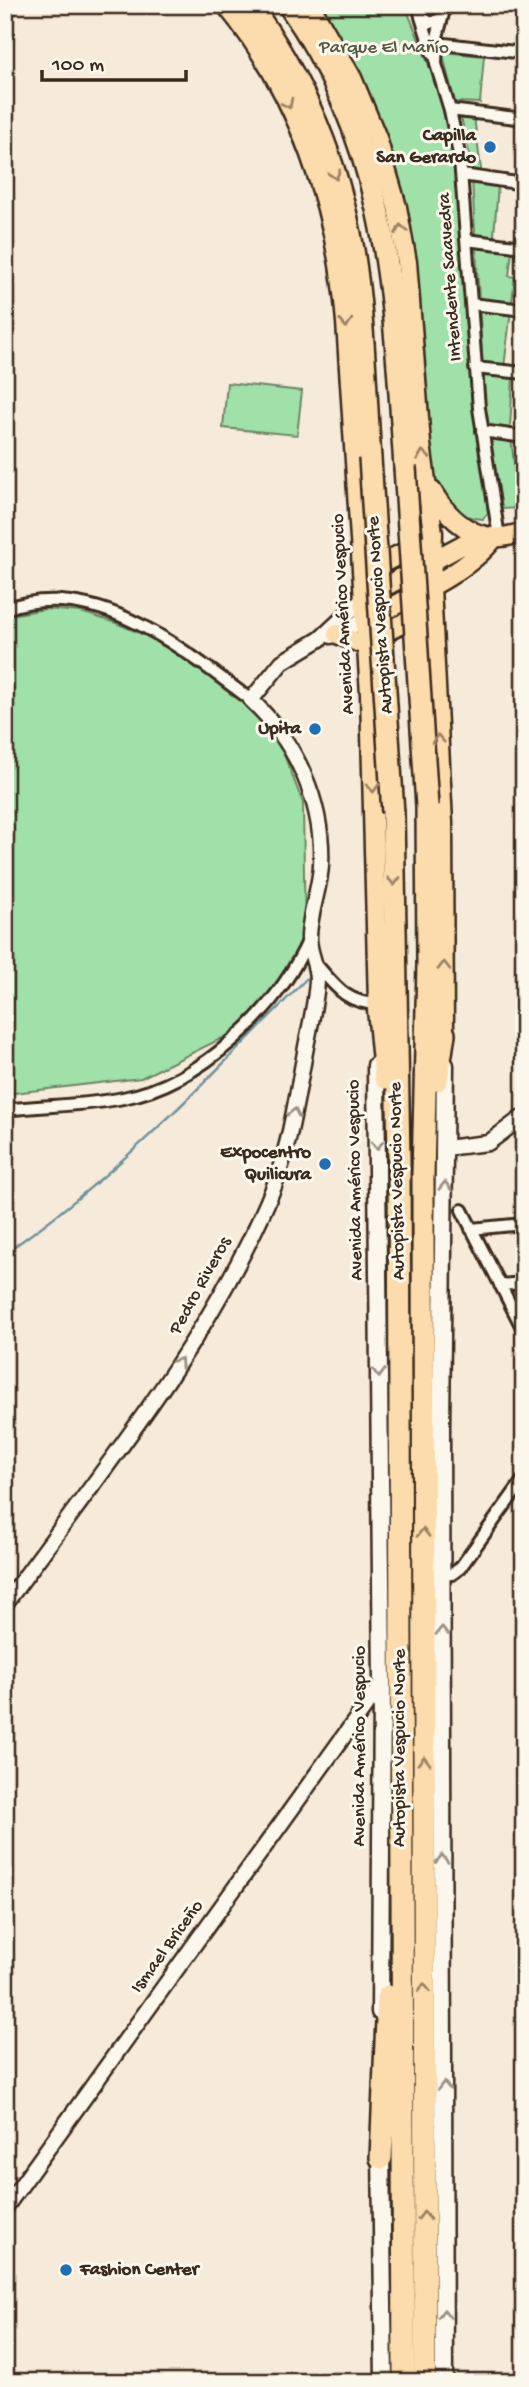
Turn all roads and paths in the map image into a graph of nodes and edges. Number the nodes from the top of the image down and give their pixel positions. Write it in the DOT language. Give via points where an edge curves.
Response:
graph roads {
  1 [pos="226,5"];
  2 [pos="250,5"];
  3 [pos="289,5"];
  4 [pos="310,5"];
  5 [pos="445,9"];
  6 [pos="419,10"];
  7 [pos="436,43"];
  8 [pos="524,53"];
  9 [pos="436,64"];
  10 [pos="450,110"];
  11 [pos="524,119"];
  12 [pos="461,176"];
  13 [pos="524,184"];
  14 [pos="466,240"];
  15 [pos="524,247"];
  16 [pos="471,304"];
  17 [pos="524,310"];
  18 [pos="475,368"];
  19 [pos="524,373"];
  20 [pos="482,431"];
  21 [pos="524,437"];
  22 [pos="427,482"];
  23 [pos="433,533"];
  24 [pos="524,533"];
  25 [pos="492,537"];
  26 [pos="432,561"];
  27 [pos="362,570"];
  28 [pos="431,587"];
  29 [pos="364,598"];
  30 [pos="5,609"];
  31 [pos="365,620"];
  32 [pos="432,620"];
  33 [pos="328,637"];
  34 [pos="367,646"];
  35 [pos="251,700"];
  36 [pos="309,939"];
  37 [pos="316,964"];
  38 [pos="378,1004"];
  39 [pos="444,1034"];
  40 [pos="5,1110"];
  41 [pos="524,1116"];
  42 [pos="445,1148"];
  43 [pos="399,1161"];
  44 [pos="423,1176"];
  45 [pos="462,1210"];
  46 [pos="524,1224"];
  47 [pos="471,1229"];
  48 [pos="524,1283"];
  49 [pos="500,1285"];
  50 [pos="524,1331"];
  51 [pos="524,1479"];
  52 [pos="441,1575"];
  53 [pos="5,1604"];
  54 [pos="382,1684"];
  55 [pos="363,1709"];
  56 [pos="382,1716"];
  57 [pos="400,1883"];
  58 [pos="381,2158"];
  59 [pos="5,2208"];
  60 [pos="384,2382"];
  61 [pos="404,2382"];
  62 [pos="425,2382"];
  63 [pos="444,2382"];
  1 -- 27 [label="main road, Avenida Américo Vespucio, one-way" via="260,53 290,109 332,227 346,313"];
  2 -- 43 [label="highway, Autopista Vespucio Norte, one-way, bridge" via="316,122 338,186 355,266 393,813"];
  3 -- 44 [label="highway, Autopista Vespucio Norte, bridge" via="342,97 373,184 393,303 427,806"];
  22 -- 4 [label="main road, one-way" via="410,289 397,207 361,97"];
  5 -- 6 [label="street" via="431,23"];
  5 -- 7 [label="street, Intendente Saavedra"];
  6 -- 9 [label="street"];
  7 -- 8 [label="street"];
  7 -- 9 [label="street, Intendente Saavedra"];
  9 -- 10 [label="street, Intendente Saavedra"];
  10 -- 11 [label="street"];
  10 -- 12 [label="street, Intendente Saavedra"];
  12 -- 13 [label="street"];
  12 -- 14 [label="street, Intendente Saavedra"];
  14 -- 15 [label="street"];
  14 -- 16 [label="street, Intendente Saavedra"];
  16 -- 17 [label="street"];
  16 -- 18 [label="street, Intendente Saavedra"];
  18 -- 19 [label="street"];
  18 -- 20 [label="street, Intendente Saavedra"];
  20 -- 21 [label="street"];
  20 -- 25 [label="street, Intendente Saavedra"];
  22 -- 23 [label="main road"];
  22 -- 25 [label="main road" via="452,519"];
  23 -- 26 [label="main road"];
  23 -- 27 [label="main road" via="418,545"];
  24 -- 25 [label="main road"];
  25 -- 26 [label="main road"];
  25 -- 28 [label="main road" via="483,552"];
  26 -- 28 [label="main road"];
  26 -- 29 [label="main road"];
  27 -- 29 [label="main road, Avenida Américo Vespucio"];
  28 -- 31 [label="main road"];
  28 -- 32 [label="main road"];
  29 -- 31 [label="main road, Avenida Américo Vespucio"];
  29 -- 33 [label="street"];
  30 -- 35 [label="street" via="56,601 113,613 180,648"];
  31 -- 33 [label="street"];
  31 -- 34 [label="main road, Avenida Américo Vespucio"];
  32 -- 34 [label="main road" via="403,624"];
  39 -- 32 [label="main road, one-way" via="443,823"];
  33 -- 34 [label="main road"];
  33 -- 35 [label="street" via="282,662"];
  34 -- 38 [label="main road, Avenida Américo Vespucio, one-way"];
  35 -- 36 [label="street" via="288,742 315,808 321,865"];
  36 -- 37 [label="street, Pedro Riveros"];
  36 -- 40 [label="street" via="297,966 268,1003 186,1075 163,1087 122,1098"];
  37 -- 38 [label="street" via="349,998"];
  53 -- 37 [label="street, Pedro Riveros, one-way" via="196,1337 269,1201 295,1111"];
  38 -- 43 [label="highway"];
  38 -- 54 [label="main road, Avenida Américo Vespucio, one-way"];
  39 -- 42 [label="main road"];
  39 -- 44 [label="highway"];
  41 -- 42 [label="street" via="488,1143"];
  52 -- 42 [label="main road, one-way"];
  43 -- 57 [label="highway, Autopista Vespucio Norte"];
  62 -- 44 [label="highway, Autopista Vespucio Norte, one-way"];
  45 -- 47 [label="street"];
  46 -- 47 [label="street"];
  47 -- 49 [label="street"];
  48 -- 49 [label="street"];
  49 -- 50 [label="street"];
  51 -- 52 [label="street" via="460,1568"];
  63 -- 52 [label="main road, one-way"];
  54 -- 55 [label="street, Ismael Briceño"];
  54 -- 56 [label="main road, Avenida Américo Vespucio"];
  55 -- 56 [label="street"];
  55 -- 59 [label="street, Ismael Briceño"];
  56 -- 58 [label="main road, Avenida Américo Vespucio"];
  57 -- 58 [label="highway" via="389,1989"];
  57 -- 61 [label="highway, Autopista Vespucio Norte"];
  58 -- 60 [label="main road, Avenida Américo Vespucio"];
}
